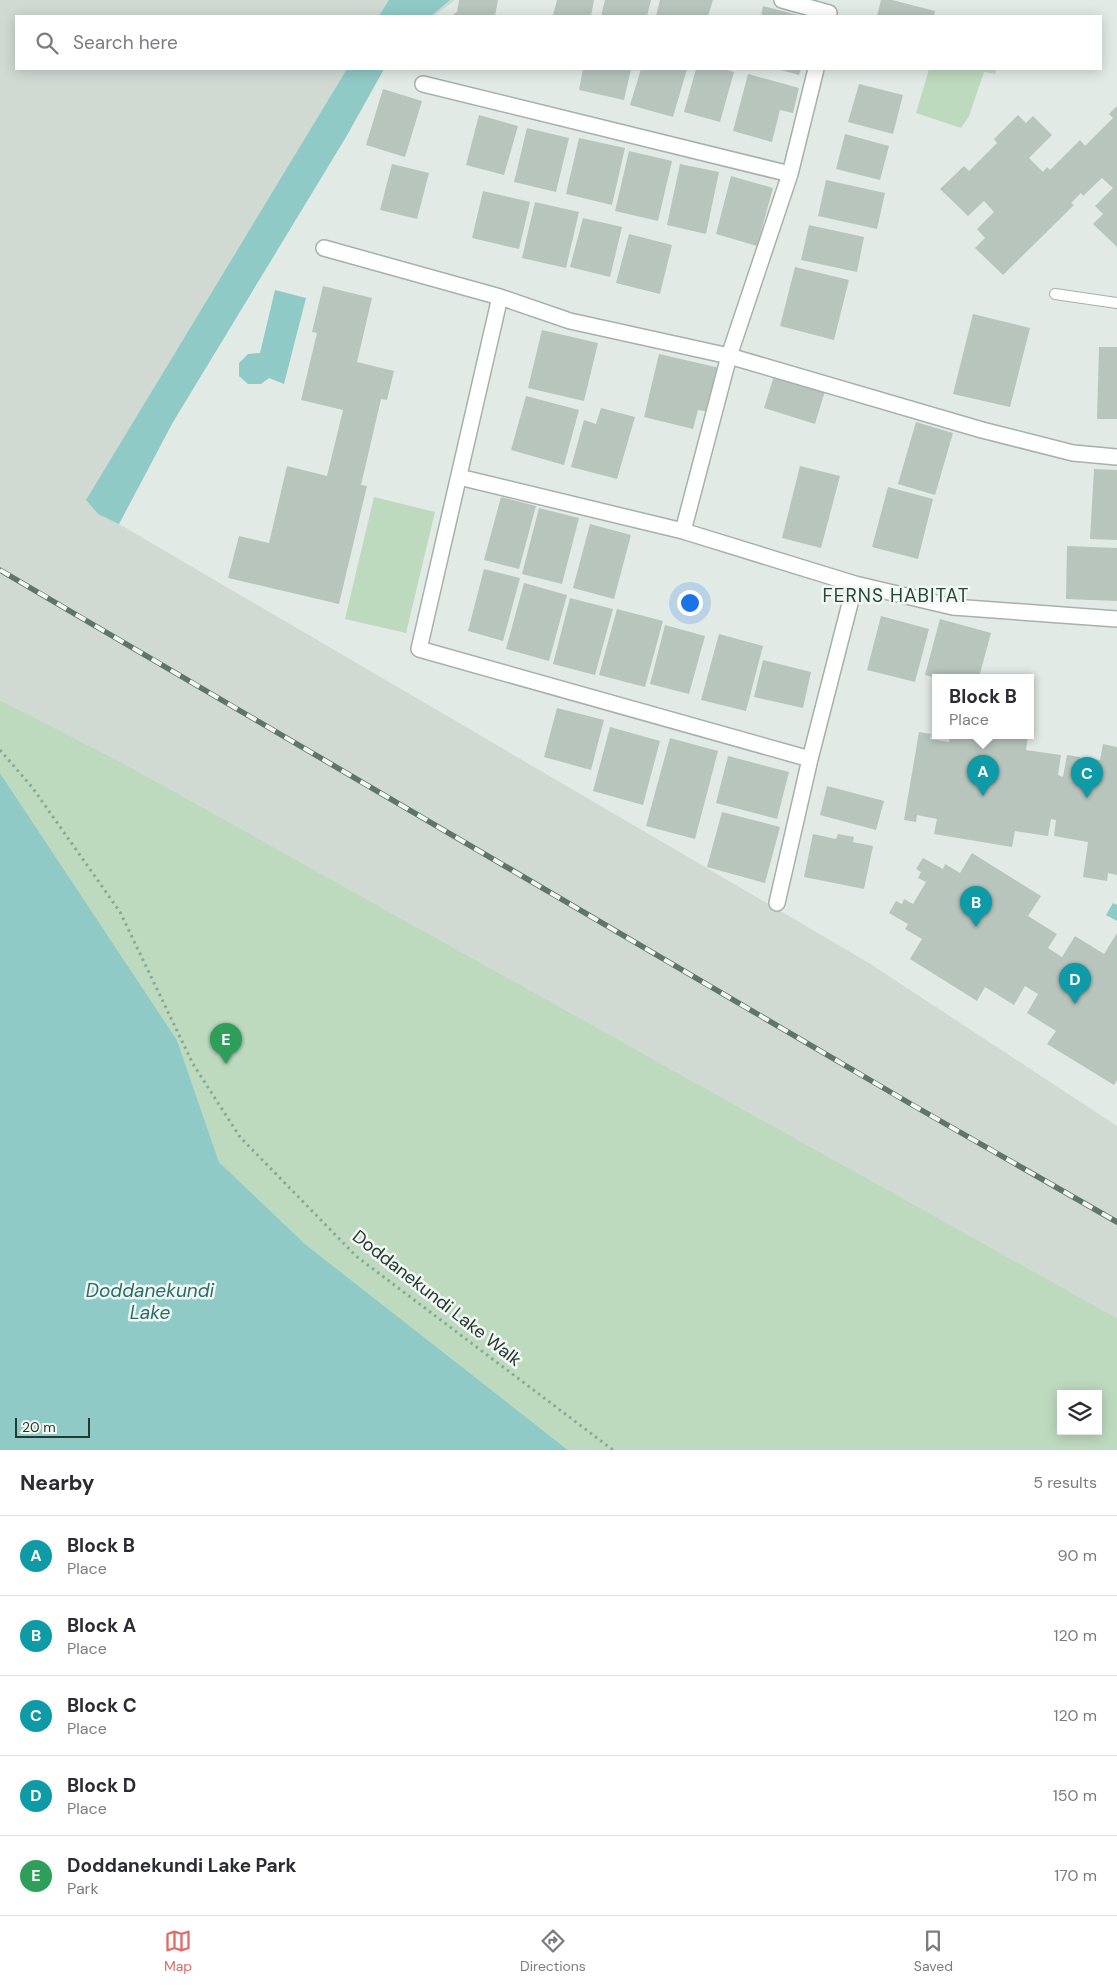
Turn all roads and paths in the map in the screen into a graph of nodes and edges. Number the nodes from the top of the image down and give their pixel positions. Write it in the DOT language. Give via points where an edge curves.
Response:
graph roads {
  1 [pos="782,0"];
  2 [pos="830,10"];
  3 [pos="816,70"];
  4 [pos="423,84"];
  5 [pos="790,174"];
  6 [pos="324,248"];
  7 [pos="1055,294"];
  8 [pos="500,297"];
  9 [pos="1117,303"];
  10 [pos="729,356"];
  11 [pos="1117,456"];
  12 [pos="459,477"];
  13 [pos="683,531"];
  14 [pos="855,584"];
  15 [pos="1117,620"];
  16 [pos="0,750"];
  17 [pos="810,759"];
  18 [pos="777,903"];
  19 [pos="613,1450"];
  1 -- 2 [label="street"];
  3 -- 5 [label="street"];
  4 -- 5 [label="street"];
  5 -- 10 [label="street"];
  6 -- 8 [label="street"];
  7 -- 9 [label="lane"];
  8 -- 10 [label="street" via="570,321"];
  8 -- 12 [label="street"];
  10 -- 11 [label="street" via="982,430 1073,453"];
  10 -- 13 [label="street"];
  12 -- 13 [label="street"];
  12 -- 17 [label="street" via="419,649"];
  13 -- 14 [label="street"];
  14 -- 15 [label="street" via="953,607"];
  14 -- 17 [label="street"];
  16 -- 19 [label="path, Doddanekundi Lake Walk" via="32,787 120,912 193,1064 240,1137 356,1256"];
  17 -- 18 [label="street"];
}
